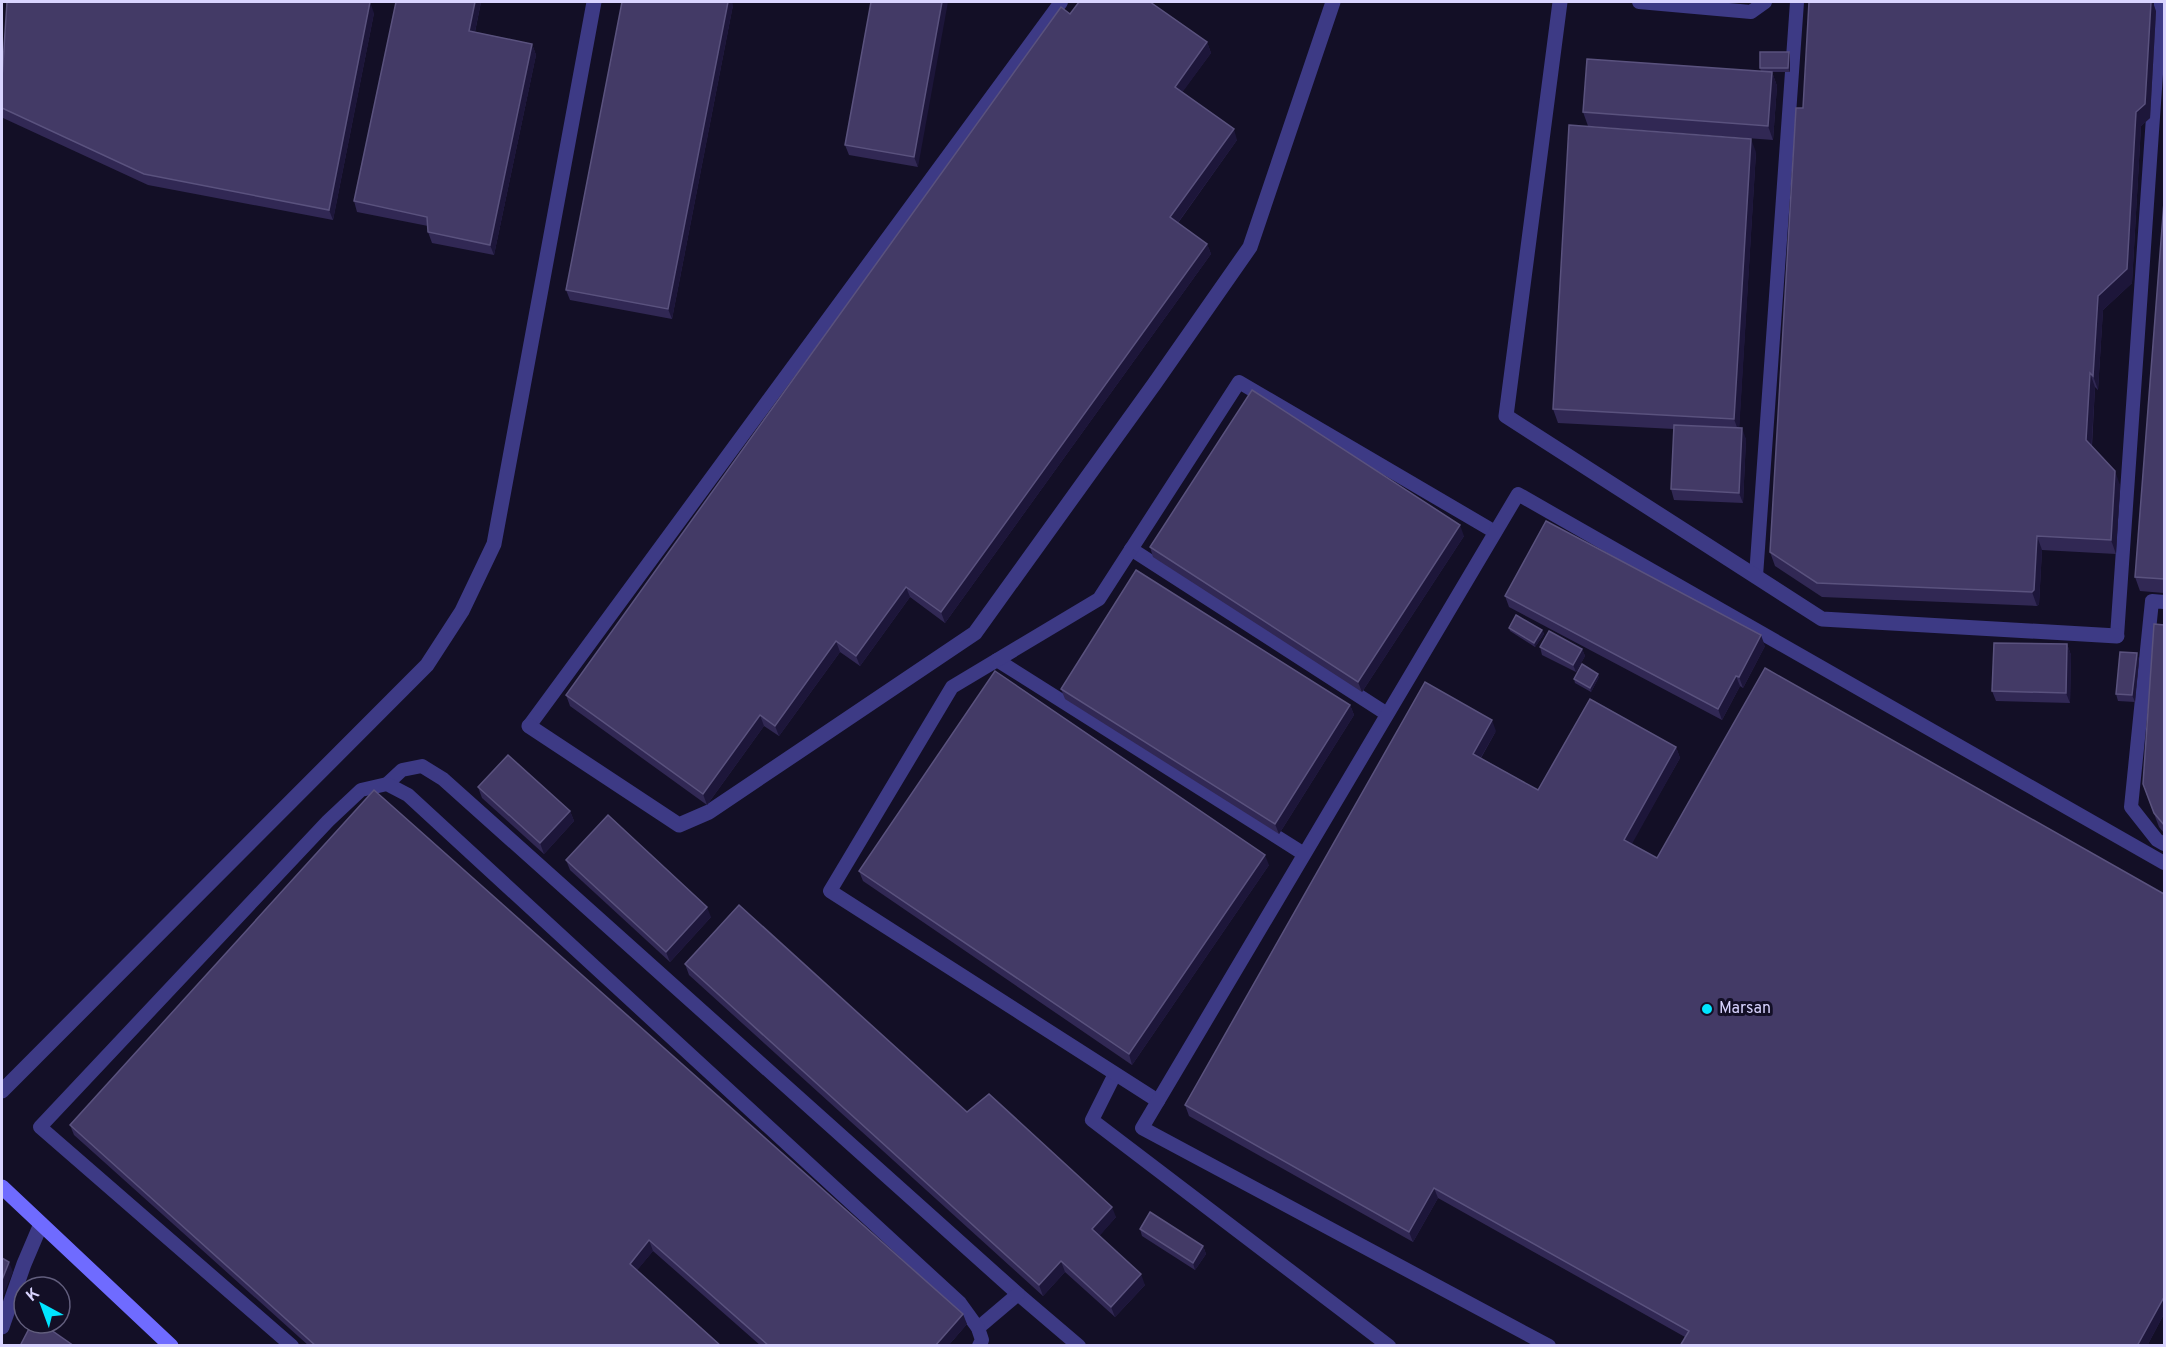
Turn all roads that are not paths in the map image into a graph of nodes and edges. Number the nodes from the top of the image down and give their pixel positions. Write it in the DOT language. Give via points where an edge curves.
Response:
graph roads {
  1 [pos="594,2"];
  2 [pos="1061,2"];
  3 [pos="1333,2"];
  4 [pos="1560,2"];
  5 [pos="1639,2"];
  6 [pos="1765,2"];
  7 [pos="1797,2"];
  8 [pos="2161,2"];
  9 [pos="1495,532"];
  10 [pos="1131,549"];
  11 [pos="1756,576"];
  12 [pos="2164,602"];
  13 [pos="2117,636"];
  14 [pos="998,660"];
  15 [pos="1387,714"];
  16 [pos="529,726"];
  17 [pos="387,784"];
  18 [pos="2164,844"];
  19 [pos="1304,854"];
  20 [pos="2164,863"];
  21 [pos="1115,1074"];
  22 [pos="2,1091"];
  23 [pos="1158,1101"];
  24 [pos="2,1187"];
  25 [pos="41,1224"];
  26 [pos="1018,1294"];
  27 [pos="2,1327"];
  28 [pos="978,1328"];
  29 [pos="171,1346"];
  30 [pos="292,1346"];
  31 [pos="979,1346"];
  32 [pos="1079,1346"];
  33 [pos="1389,1346"];
  34 [pos="1549,1346"];
  1 -- 22 [label="street" via="495,544 462,611 427,665"];
  2 -- 16 [label="lane"];
  3 -- 16 [label="street" via="1250,247 975,633 709,812 679,825"];
  4 -- 11 [label="street" via="1506,416"];
  5 -- 6 [label="lane" via="1751,12"];
  7 -- 11 [label="lane"];
  8 -- 13 [label="lane"];
  9 -- 10 [label="lane" via="1239,382"];
  9 -- 15 [label="lane"];
  9 -- 20 [label="lane" via="1518,494"];
  10 -- 14 [label="lane" via="1099,599"];
  10 -- 15 [label="lane"];
  11 -- 13 [label="street" via="1822,619"];
  12 -- 18 [label="lane" via="2152,601 2131,807"];
  14 -- 19 [label="lane"];
  14 -- 21 [label="lane" via="952,687 830,891"];
  15 -- 19 [label="lane"];
  17 -- 26 [label="lane" via="402,770 422,766 443,779"];
  17 -- 28 [label="lane" via="408,795 960,1303"];
  17 -- 30 [label="lane" via="361,790 328,821 40,1127"];
  19 -- 23 [label="lane"];
  21 -- 23 [label="lane"];
  21 -- 33 [label="lane" via="1092,1120"];
  23 -- 34 [label="lane" via="1142,1128"];
  24 -- 25 [label="street"];
  25 -- 27 [label="street"];
  25 -- 29 [label="street"];
  26 -- 28 [label="lane"];
  26 -- 32 [label="lane"];
  28 -- 31 [label="lane" via="982,1340"];
}
